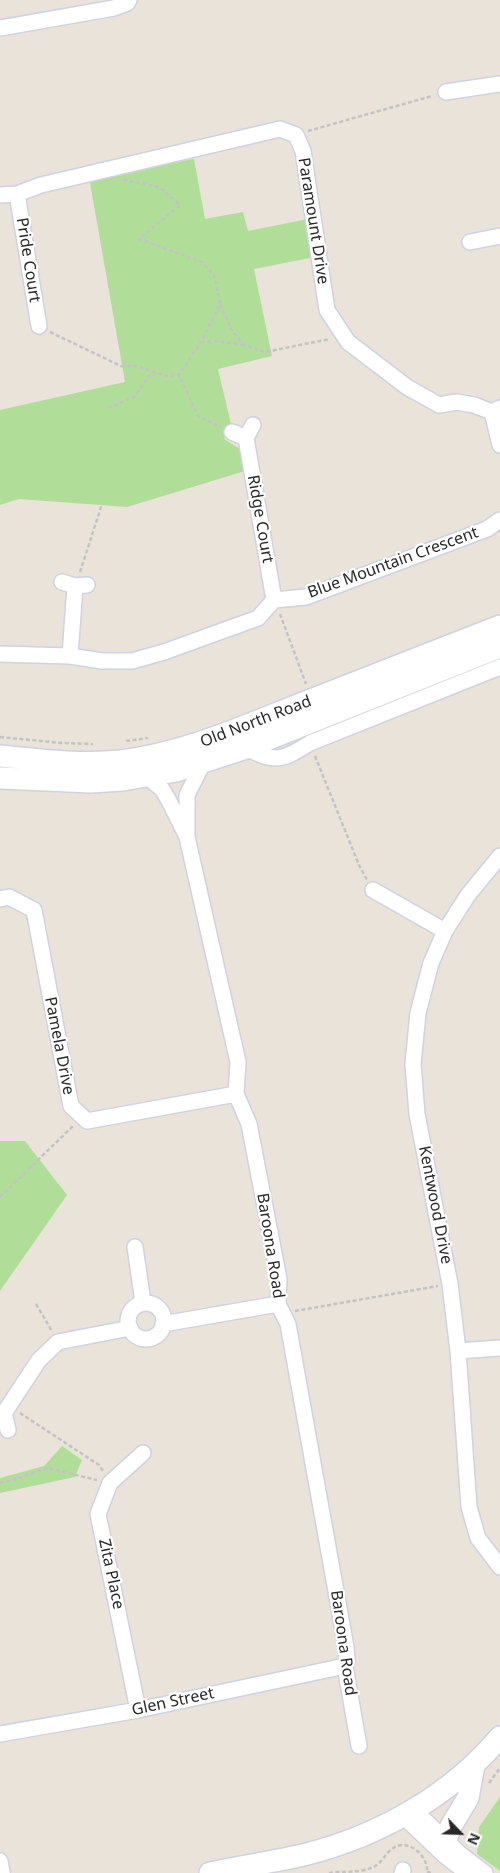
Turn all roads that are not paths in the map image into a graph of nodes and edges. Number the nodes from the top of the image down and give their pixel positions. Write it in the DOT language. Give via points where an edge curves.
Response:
graph roads {
  1 [pos="130,0"];
  2 [pos="0,28"];
  3 [pos="500,84"];
  4 [pos="446,92"];
  5 [pos="17,194"];
  6 [pos="0,195"];
  7 [pos="500,236"];
  8 [pos="470,242"];
  9 [pos="39,326"];
  10 [pos="496,410"];
  11 [pos="244,432"];
  12 [pos="500,445"];
  13 [pos="500,520"];
  14 [pos="75,584"];
  15 [pos="274,600"];
  16 [pos="500,626"];
  17 [pos="500,646"];
  18 [pos="0,654"];
  19 [pos="70,656"];
  20 [pos="500,667"];
  21 [pos="246,748"];
  22 [pos="0,756"];
  23 [pos="204,763"];
  24 [pos="146,776"];
  25 [pos="0,778"];
  26 [pos="187,837"];
  27 [pos="500,856"];
  28 [pos="373,890"];
  29 [pos="0,899"];
  30 [pos="445,931"];
  31 [pos="236,1094"];
  32 [pos="135,1247"];
  33 [pos="142,1302"];
  34 [pos="281,1308"];
  35 [pos="163,1324"];
  36 [pos="130,1328"];
  37 [pos="500,1348"];
  38 [pos="458,1351"];
  39 [pos="4,1411"];
  40 [pos="8,1430"];
  41 [pos="143,1453"];
  42 [pos="500,1567"];
  43 [pos="344,1666"];
  44 [pos="138,1710"];
  45 [pos="0,1734"];
  46 [pos="500,1737"];
  47 [pos="359,1746"];
  48 [pos="474,1765"];
  49 [pos="408,1813"];
  50 [pos="446,1840"];
  51 [pos="0,1861"];
  52 [pos="2,1873"];
  53 [pos="210,1873"];
  54 [pos="467,1873"];
  55 [pos="485,1873"];
  1 -- 2 [label="street" via="114,8"];
  3 -- 4 [label="street"];
  5 -- 6 [label="street, Paramount Drive"];
  5 -- 9 [label="street, Pride Court"];
  5 -- 10 [label="street, Paramount Drive" via="280,129 296,135 303,151 327,310 348,342 407,387 439,405 457,402"];
  7 -- 8 [label="street"];
  10 -- 12 [label="street"];
  11 -- 15 [label="street, Ridge Court"];
  13 -- 15 [label="street, Blue Mountain Crescent" via="486,529 306,597"];
  14 -- 19 [label="street"];
  15 -- 19 [label="street" via="258,618 132,661"];
  16 -- 22 [label="main road, Old North Road" via="236,731 176,751 92,763"];
  17 -- 21 [label="main road, Old North Road"];
  18 -- 19 [label="street"];
  20 -- 21 [label="street, Old North Road" via="310,743 293,753 271,759"];
  21 -- 23 [label="main road, Old North Road"];
  23 -- 24 [label="main road, Old North Road"];
  23 -- 26 [label="street, Baroona Road" via="188,795"];
  24 -- 25 [label="main road, Old North Road" via="91,782"];
  24 -- 26 [label="street, Baroona Road" via="162,789"];
  26 -- 31 [label="street, Baroona Road" via="238,1062"];
  27 -- 30 [label="street, Kentwood Drive" via="468,895"];
  28 -- 30 [label="street"];
  29 -- 31 [label="street, Pamela Drive" via="9,897 34,910 71,1106 87,1121"];
  30 -- 38 [label="street, Kentwood Drive" via="430,963 418,1013 413,1064 417,1114 450,1284"];
  31 -- 34 [label="street, Baroona Road" via="249,1124 279,1279"];
  32 -- 33 [label="street"];
  33 -- 35 [label="street" via="157,1305 164,1317"];
  33 -- 36 [label="street" via="131,1310"];
  34 -- 35 [label="street"];
  34 -- 43 [label="street, Baroona Road" via="288,1324 346,1647"];
  35 -- 36 [label="street" via="161,1331 150,1339 136,1336"];
  36 -- 39 [label="street" via="58,1342 39,1360"];
  37 -- 38 [label="street"];
  38 -- 42 [label="street, Kentwood Drive" via="469,1506 478,1538"];
  39 -- 40 [label="street"];
  41 -- 44 [label="street, Zita Place" via="110,1483 98,1514"];
  43 -- 44 [label="street, Glen Street"];
  43 -- 47 [label="street, Baroona Road"];
  44 -- 45 [label="street, Glen Street"];
  46 -- 48 [label="main road"];
  48 -- 49 [label="main road"];
  48 -- 50 [label="main road" via="468,1798"];
  49 -- 50 [label="street"];
  49 -- 53 [label="main road" via="375,1831 315,1852"];
  49 -- 54 [label="street" via="444,1855"];
  50 -- 55 [label="street"];
  51 -- 52 [label="street"];
}
